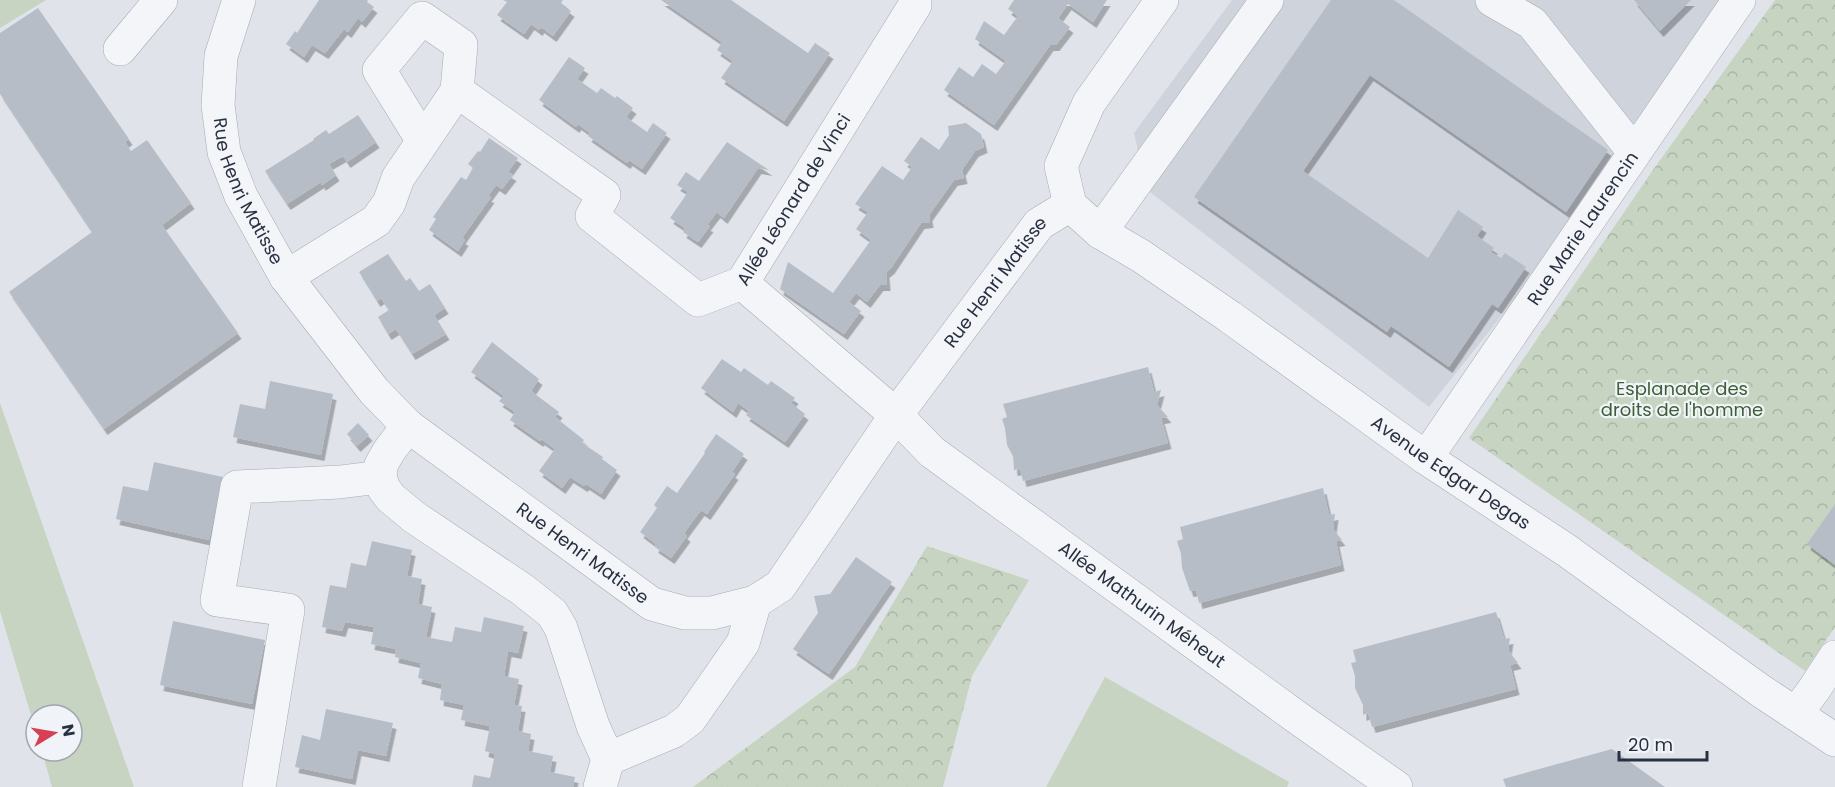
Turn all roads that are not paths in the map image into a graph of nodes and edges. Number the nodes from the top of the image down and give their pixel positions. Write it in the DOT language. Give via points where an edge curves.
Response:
graph roads {
  1 [pos="161,0"];
  2 [pos="239,0"];
  3 [pos="1162,0"];
  4 [pos="1267,0"];
  5 [pos="1492,0"];
  6 [pos="1739,0"];
  7 [pos="915,5"];
  8 [pos="120,49"];
  9 [pos="457,91"];
  10 [pos="423,141"];
  11 [pos="1634,152"];
  12 [pos="1070,205"];
  13 [pos="1100,232"];
  14 [pos="286,277"];
  15 [pos="742,283"];
  16 [pos="896,416"];
  17 [pos="408,426"];
  18 [pos="1426,458"];
  19 [pos="380,477"];
  20 [pos="754,602"];
  21 [pos="1835,657"];
  22 [pos="1796,714"];
  23 [pos="1835,740"];
  24 [pos="604,773"];
  25 [pos="260,787"];
  26 [pos="1396,787"];
  1 -- 8 [label="street"];
  2 -- 14 [label="street, Rue Henri Matisse" via="220,56 218,105 224,152 241,196"];
  3 -- 12 [label="street" via="1089,103 1061,166"];
  4 -- 13 [label="street"];
  5 -- 11 [label="street" via="1532,23"];
  6 -- 11 [label="street, Rue Marie Laurencin"];
  7 -- 15 [label="street, Allée Léonard de Vinci"];
  9 -- 10 [label="street"];
  9 -- 10 [label="street" via="461,45 422,18 379,70"];
  9 -- 15 [label="street" via="604,195 592,216 698,300"];
  10 -- 14 [label="street" via="376,221"];
  11 -- 18 [label="street, Rue Marie Laurencin"];
  12 -- 13 [label="street, Avenue Edgar Degas"];
  12 -- 16 [label="street, Rue Henri Matisse" via="1039,224"];
  13 -- 18 [label="street, Avenue Edgar Degas" via="1230,316"];
  14 -- 17 [label="street, Rue Henri Matisse" via="374,391"];
  15 -- 16 [label="street, Allée Léonard de Vinci"];
  16 -- 20 [label="street, Rue Henri Matisse" via="780,586"];
  16 -- 26 [label="street, Allée Mathurin Méheut" via="932,452"];
  17 -- 19 [label="street" via="381,465"];
  17 -- 20 [label="street, Rue Henri Matisse" via="652,604 685,613 712,614"];
  18 -- 22 [label="street, Avenue Edgar Degas" via="1566,550"];
  19 -- 24 [label="street" via="391,498 414,517 552,613 561,628 593,726"];
  19 -- 25 [label="street" via="237,487 217,600 288,610"];
  20 -- 24 [label="street" via="743,643 690,719"];
  21 -- 22 [label="street"];
  22 -- 23 [label="street, Avenue Edgar Degas"];
}
